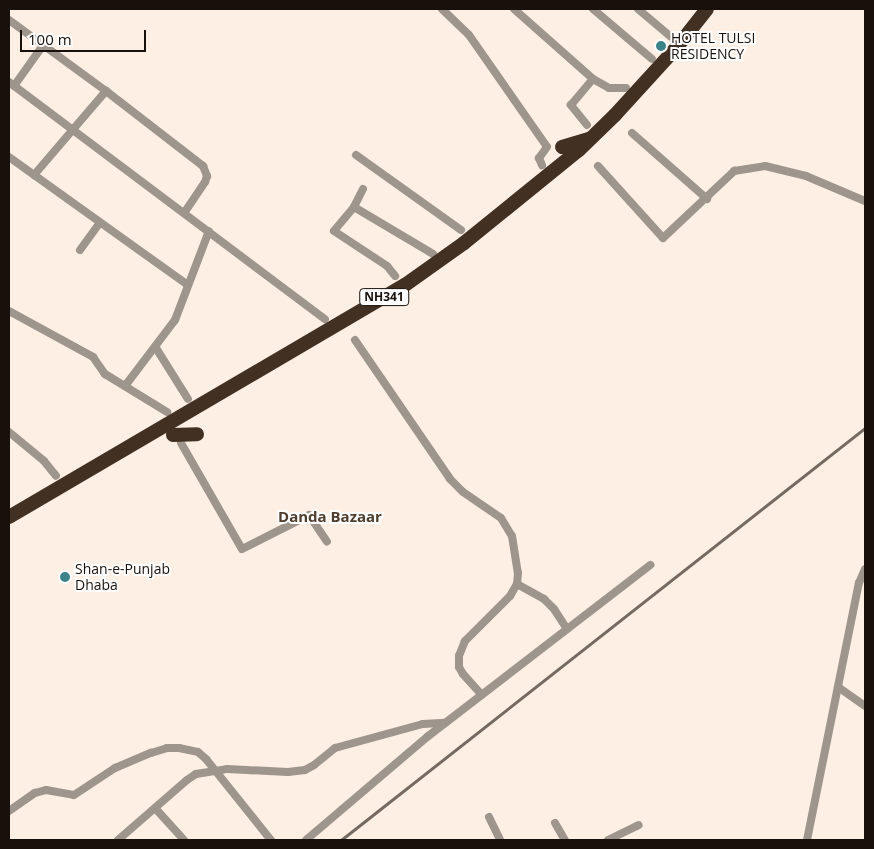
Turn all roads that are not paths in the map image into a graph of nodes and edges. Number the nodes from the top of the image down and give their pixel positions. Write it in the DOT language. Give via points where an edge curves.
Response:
graph roads {
  1 [pos="442,9"];
  2 [pos="514,9"];
  3 [pos="593,9"];
  4 [pos="638,9"];
  5 [pos="707,9"];
  6 [pos="9,20"];
  7 [pos="674,42"];
  8 [pos="44,44"];
  9 [pos="652,59"];
  10 [pos="594,79"];
  11 [pos="11,84"];
  12 [pos="626,88"];
  13 [pos="106,91"];
  14 [pos="72,129"];
  15 [pos="589,132"];
  16 [pos="632,134"];
  17 [pos="562,147"];
  18 [pos="356,155"];
  19 [pos="9,157"];
  20 [pos="542,165"];
  21 [pos="598,166"];
  22 [pos="34,175"];
  23 [pos="363,189"];
  24 [pos="707,199"];
  25 [pos="865,202"];
  26 [pos="354,207"];
  27 [pos="184,213"];
  28 [pos="100,222"];
  29 [pos="461,230"];
  30 [pos="209,231"];
  31 [pos="80,250"];
  32 [pos="433,254"];
  33 [pos="395,276"];
  34 [pos="412,280"];
  35 [pos="188,285"];
  36 [pos="9,311"];
  37 [pos="325,319"];
  38 [pos="355,340"];
  39 [pos="156,348"];
  40 [pos="125,386"];
  41 [pos="188,399"];
  42 [pos="167,412"];
  43 [pos="184,415"];
  44 [pos="9,432"];
  45 [pos="197,434"];
  46 [pos="177,439"];
  47 [pos="52,478"];
  48 [pos="71,481"];
  49 [pos="9,517"];
  50 [pos="327,542"];
  51 [pos="650,565"];
  52 [pos="865,569"];
  53 [pos="517,584"];
  54 [pos="567,630"];
  55 [pos="838,687"];
  56 [pos="482,695"];
  57 [pos="865,706"];
  58 [pos="445,723"];
  59 [pos="213,770"];
  60 [pos="155,808"];
  61 [pos="9,811"];
  62 [pos="489,817"];
  63 [pos="555,823"];
  64 [pos="639,825"];
  65 [pos="626,832"];
  66 [pos="118,840"];
  67 [pos="184,840"];
  68 [pos="270,840"];
  69 [pos="306,840"];
  70 [pos="500,840"];
  71 [pos="565,840"];
  72 [pos="608,840"];
  73 [pos="630,840"];
  74 [pos="807,840"];
  1 -- 20 [label="street" via="469,35 547,147 540,158"];
  2 -- 10 [label="street"];
  3 -- 9 [label="street"];
  4 -- 7 [label="street"];
  5 -- 7 [label="highway, NH341"];
  6 -- 8 [label="street"];
  7 -- 9 [label="highway, NH341"];
  7 -- 15 [label="highway, NH341"];
  8 -- 11 [label="street"];
  8 -- 13 [label="street"];
  10 -- 12 [label="street" via="609,88"];
  10 -- 15 [label="street" via="570,106"];
  11 -- 14 [label="street"];
  13 -- 14 [label="street"];
  13 -- 27 [label="street" via="206,170 205,182"];
  14 -- 22 [label="street"];
  14 -- 27 [label="street"];
  15 -- 17 [label="highway, NH341"];
  15 -- 34 [label="highway, NH341" via="520,200"];
  16 -- 24 [label="street"];
  18 -- 29 [label="street"];
  19 -- 22 [label="street"];
  21 -- 24 [label="street" via="663,238"];
  22 -- 28 [label="street"];
  23 -- 26 [label="street"];
  24 -- 25 [label="street" via="734,171 765,166 806,176"];
  26 -- 32 [label="street"];
  26 -- 33 [label="street" via="334,231 387,266"];
  27 -- 30 [label="street"];
  28 -- 31 [label="street"];
  28 -- 35 [label="street"];
  30 -- 35 [label="street"];
  30 -- 37 [label="street"];
  33 -- 34 [label="highway, NH341"];
  34 -- 43 [label="highway, NH341"];
  35 -- 39 [label="street" via="176,320"];
  36 -- 40 [label="street" via="93,357 105,374"];
  38 -- 53 [label="street" via="450,479 501,518 509,528 518,573"];
  39 -- 40 [label="street"];
  39 -- 41 [label="street"];
  40 -- 42 [label="street"];
  42 -- 43 [label="highway"];
  43 -- 48 [label="highway, NH341"];
  44 -- 47 [label="street" via="44,461"];
  45 -- 46 [label="highway"];
  46 -- 50 [label="street" via="242,549 309,515"];
  47 -- 48 [label="highway"];
  48 -- 49 [label="highway, NH341"];
  51 -- 54 [label="street"];
  52 -- 55 [label="street" via="859,583"];
  53 -- 54 [label="street" via="544,599"];
  53 -- 56 [label="street" via="510,596 465,641 459,656 463,674"];
  54 -- 56 [label="street"];
  55 -- 57 [label="street"];
  55 -- 74 [label="street"];
  56 -- 58 [label="street"];
  58 -- 59 [label="street" via="424,724 335,748 305,770"];
  58 -- 69 [label="street"];
  59 -- 60 [label="street" via="186,780"];
  59 -- 61 [label="street" via="198,752 167,748 115,768 82,792 74,795 46,790 35,793"];
  59 -- 68 [label="street"];
  60 -- 66 [label="street"];
  60 -- 67 [label="street"];
  62 -- 70 [label="street"];
  63 -- 71 [label="street"];
  64 -- 65 [label="street"];
  65 -- 72 [label="street"];
  65 -- 73 [label="street"];
}
